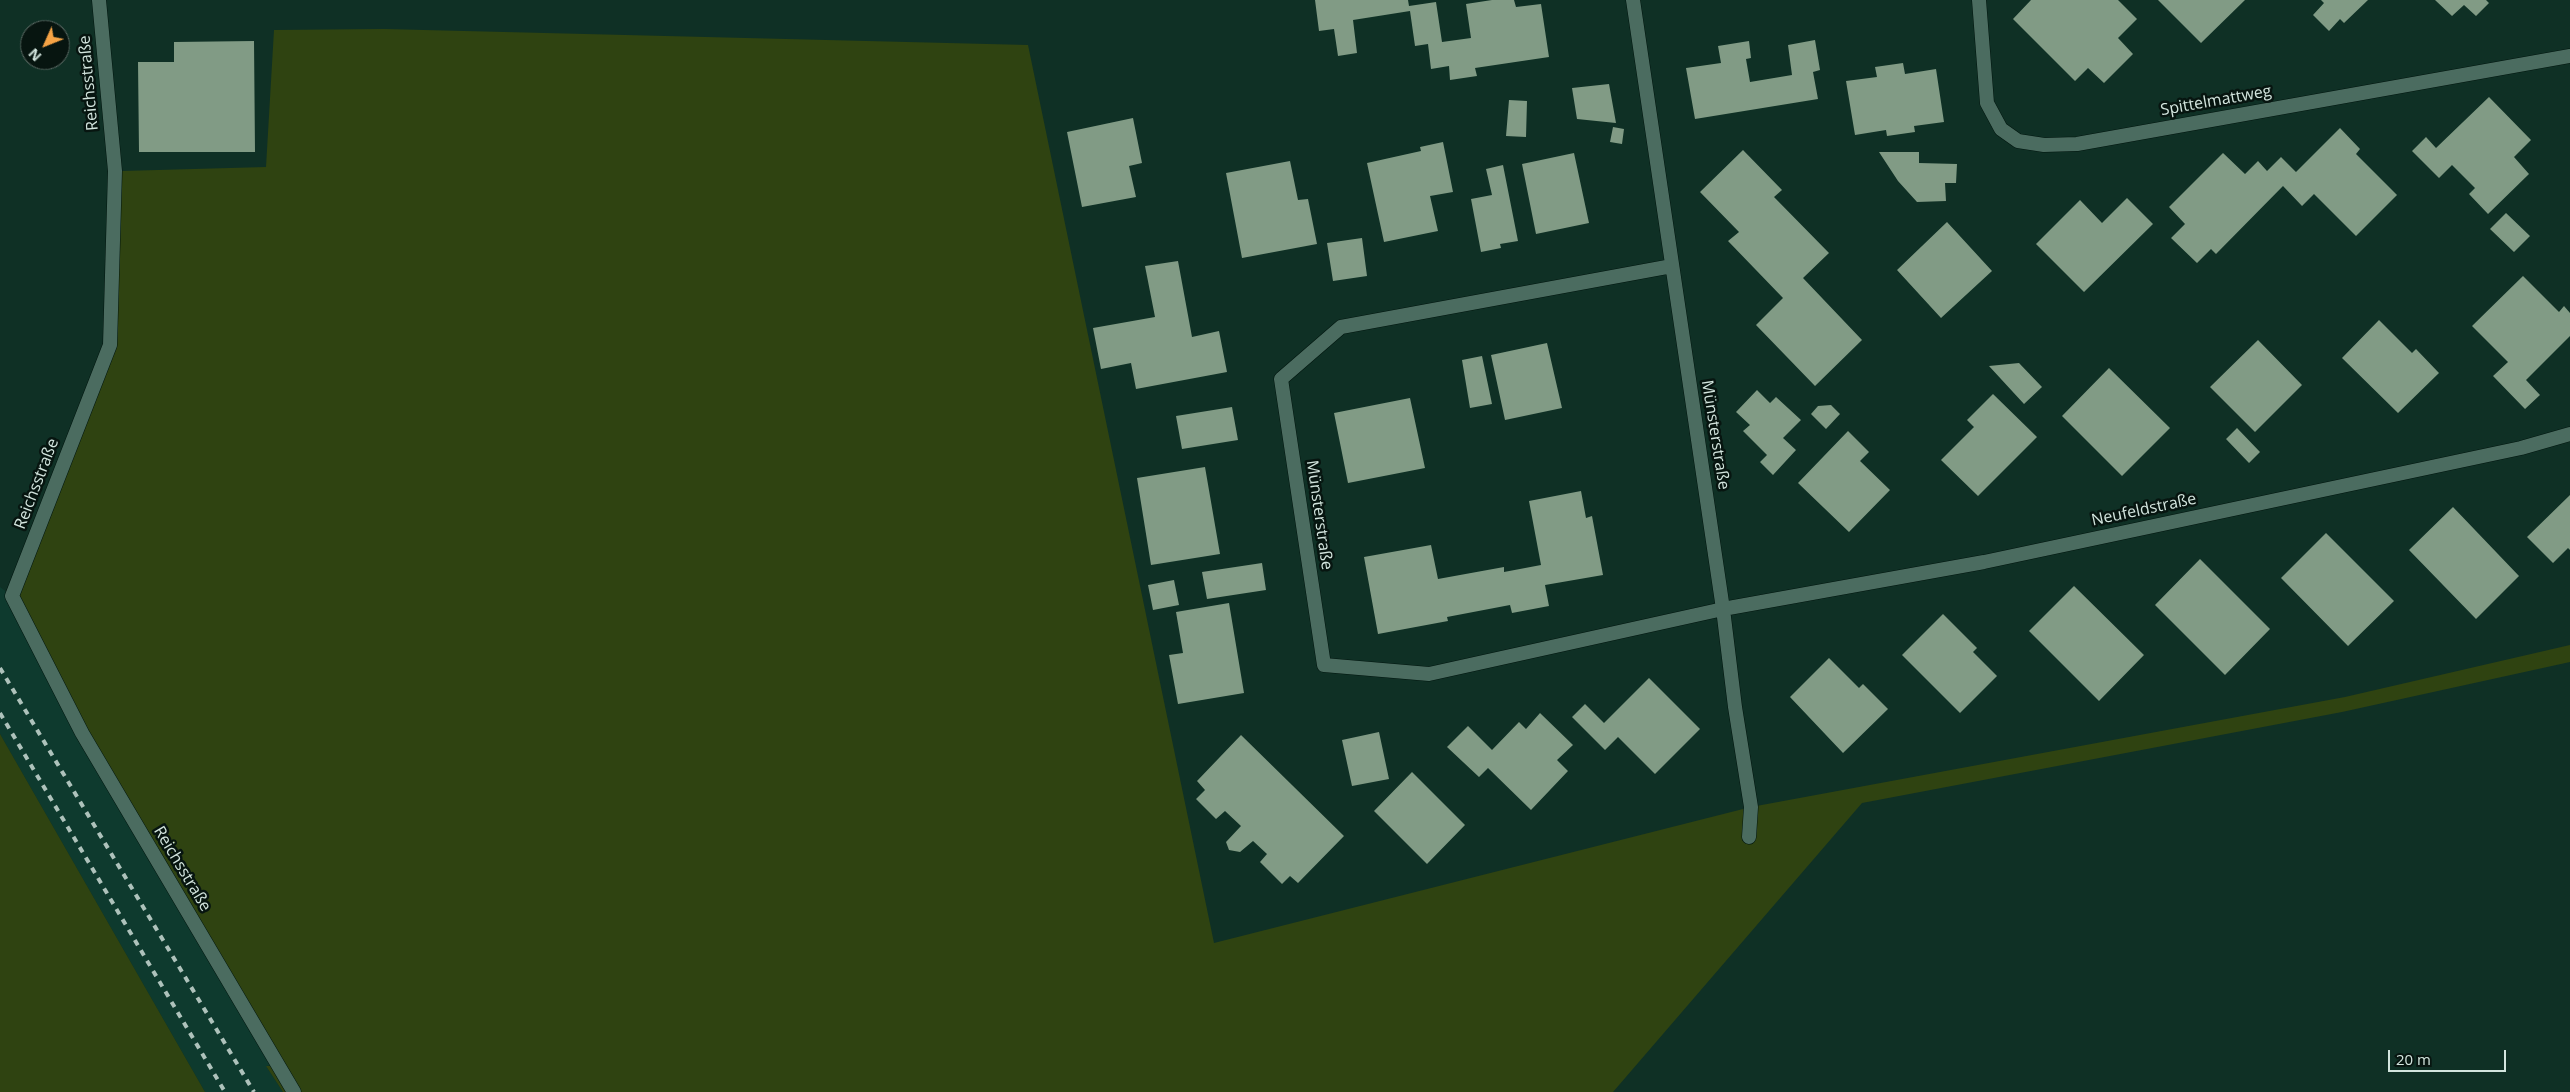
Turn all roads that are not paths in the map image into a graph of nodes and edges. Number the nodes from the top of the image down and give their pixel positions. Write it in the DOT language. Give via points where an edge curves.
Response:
graph roads {
  1 [pos="99,0"];
  2 [pos="1633,0"];
  3 [pos="1979,0"];
  4 [pos="2570,56"];
  5 [pos="1672,266"];
  6 [pos="2570,434"];
  7 [pos="1723,609"];
  8 [pos="1749,837"];
  9 [pos="294,1092"];
  1 -- 9 [label="street, Reichsstraße" via="115,171 110,345 12,596 82,733"];
  2 -- 5 [label="street, Münsterstraße"];
  3 -- 4 [label="street, Spittelmattweg" via="1987,103 2001,129 2018,141 2044,145 2087,142"];
  5 -- 7 [label="street, Münsterstraße"];
  5 -- 7 [label="street, Münsterstraße" via="1341,327 1281,379 1319,635 1324,664 1429,674"];
  6 -- 7 [label="street, Neufeldstraße" via="2521,448 1984,562"];
  7 -- 8 [label="street, Münsterstraße" via="1751,807"];
}
